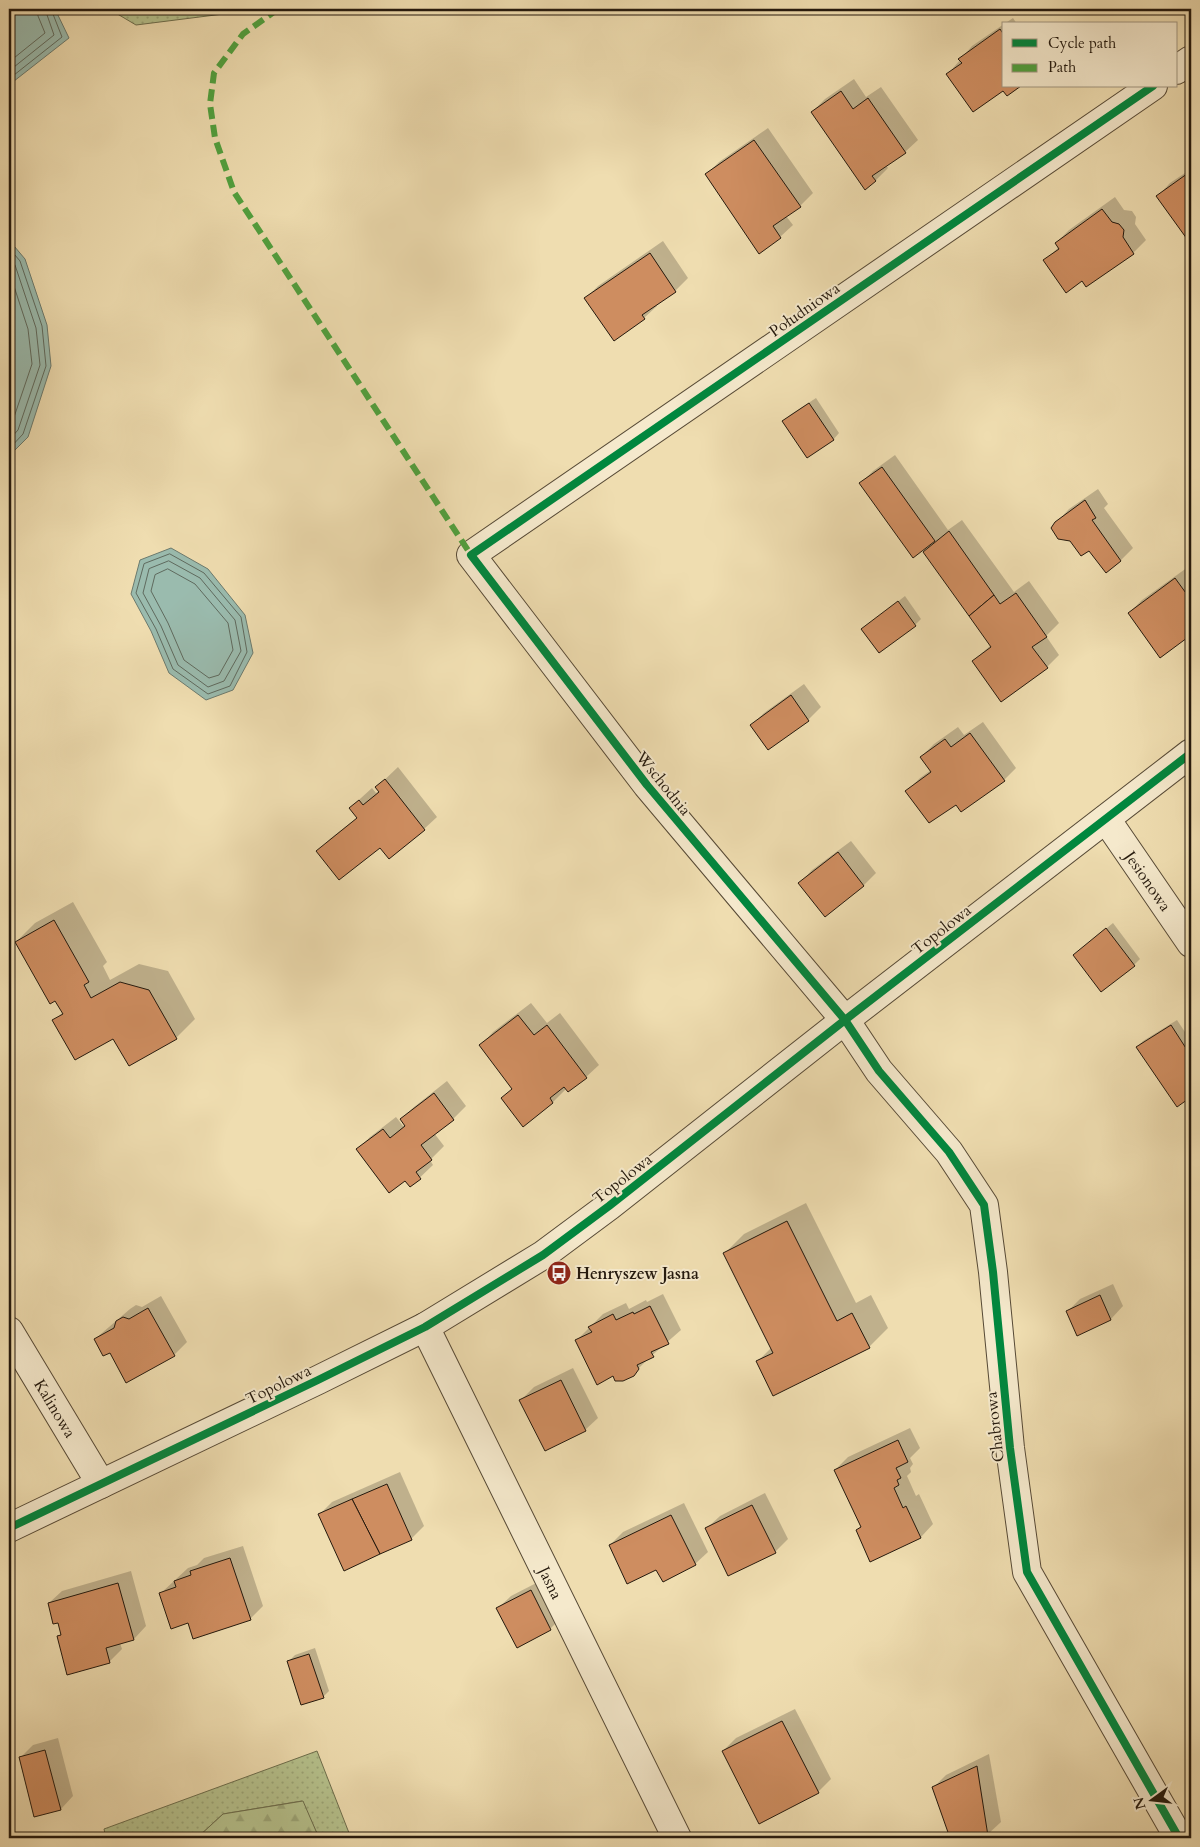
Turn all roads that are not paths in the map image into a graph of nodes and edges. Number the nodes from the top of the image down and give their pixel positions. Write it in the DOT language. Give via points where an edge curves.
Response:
graph roads {
  1 [pos="1191,60"];
  2 [pos="1178,69"];
  3 [pos="1150,88"];
  4 [pos="471,555"];
  5 [pos="1191,753"];
  6 [pos="1106,819"];
  7 [pos="1191,943"];
  8 [pos="844,1020"];
  9 [pos="425,1327"];
  10 [pos="9,1332"];
  11 [pos="101,1484"];
  12 [pos="9,1528"];
  13 [pos="677,1838"];
  14 [pos="1178,1838"];
  1 -- 2 [label="street"];
  3 -- 4 [label="street, Południowa"];
  4 -- 8 [label="street, Wschodnia" via="646,785"];
  5 -- 6 [label="street, Topolowa"];
  6 -- 7 [label="street, Jesionowa"];
  6 -- 8 [label="street, Topolowa"];
  8 -- 9 [label="street, Topolowa" via="543,1255"];
  8 -- 14 [label="street, Chabrowa" via="879,1071 949,1152 984,1205 1010,1448 1028,1572"];
  9 -- 11 [label="street, Topolowa"];
  9 -- 13 [label="street, Jasna"];
  10 -- 11 [label="street, Kalinowa"];
  11 -- 12 [label="street, Topolowa"];
}
